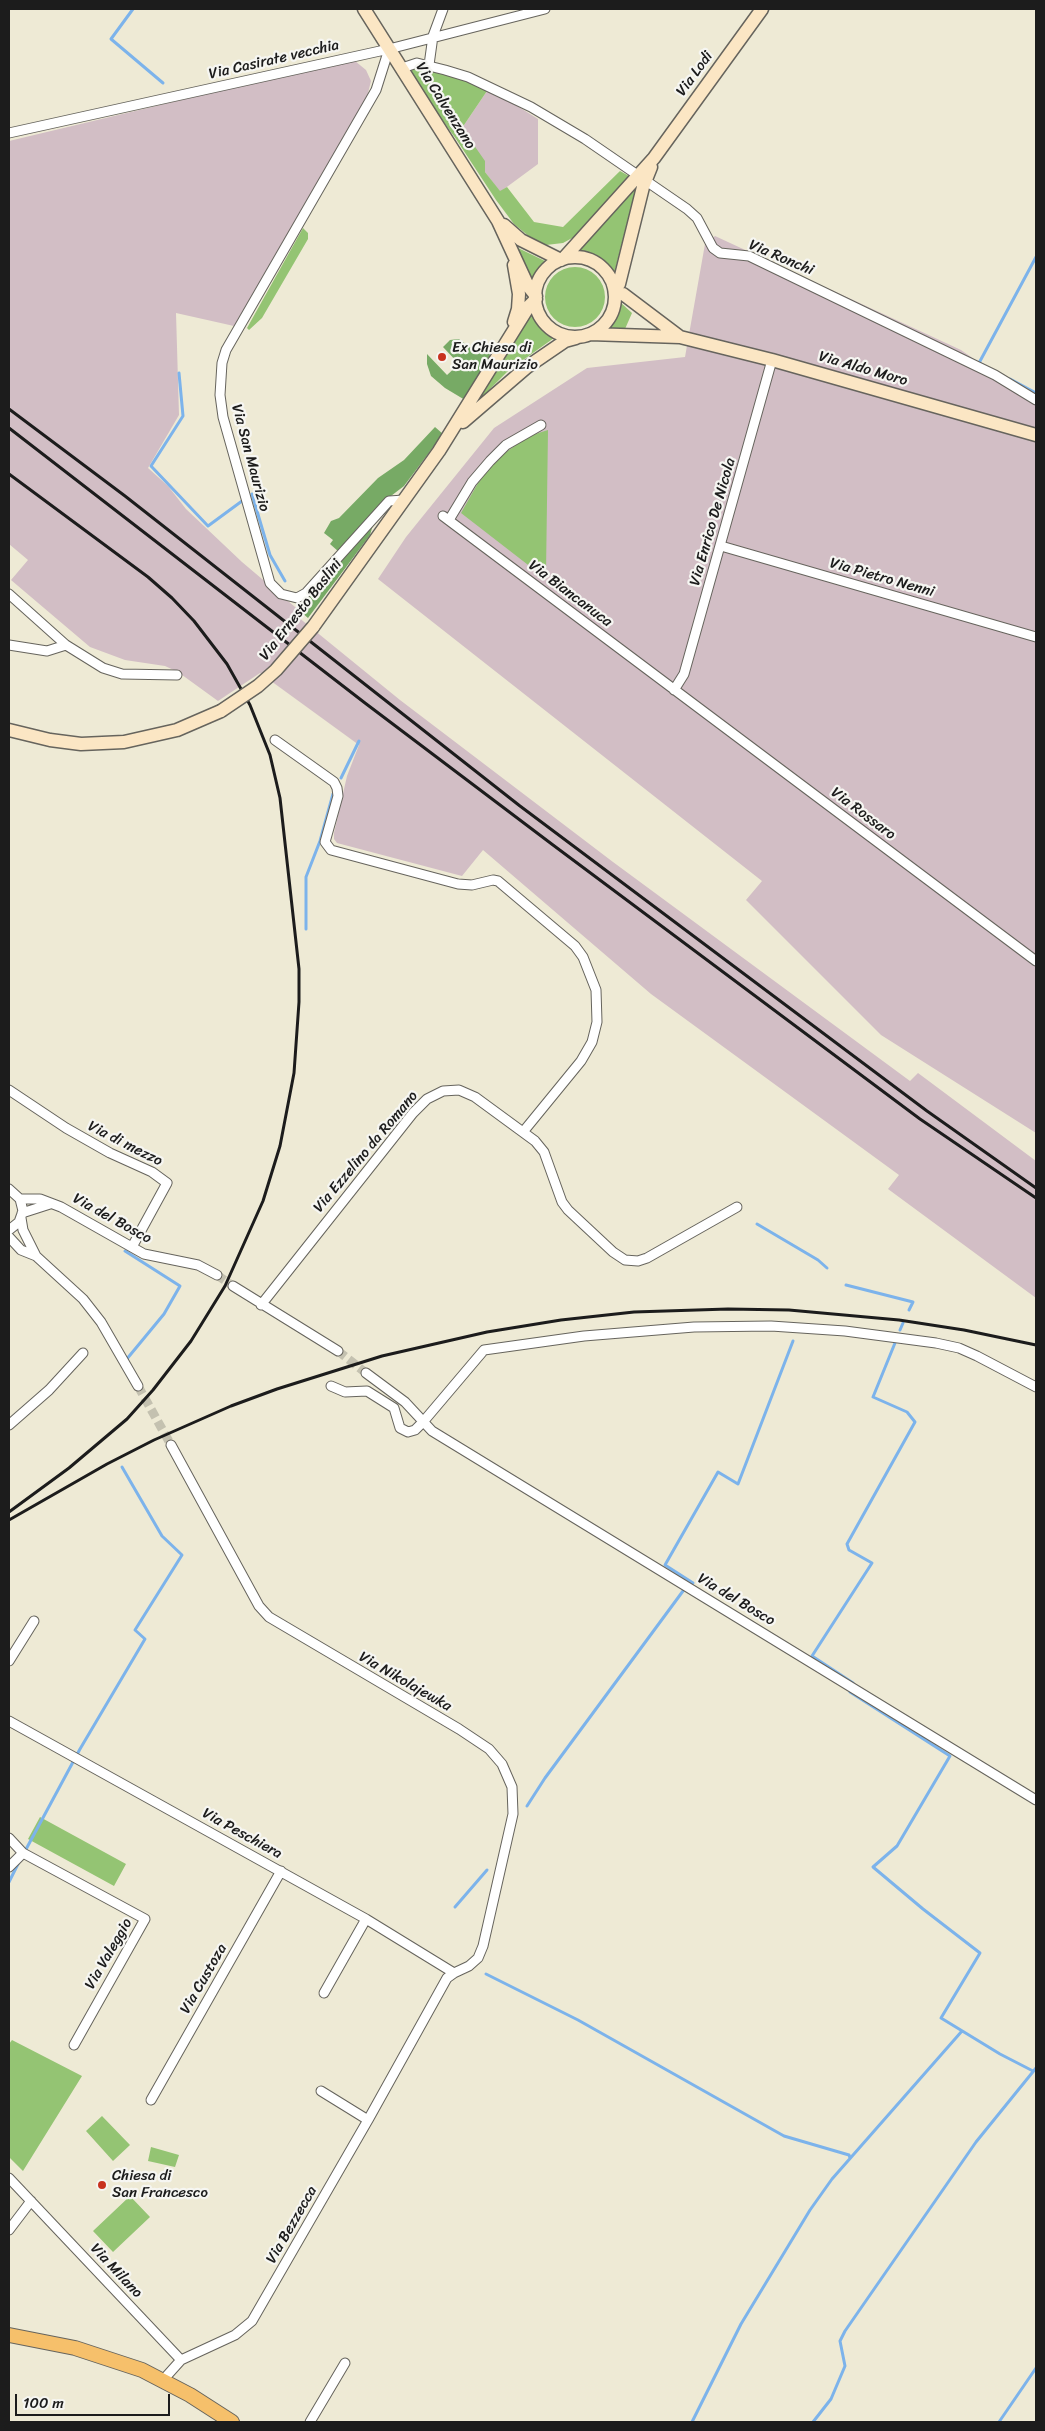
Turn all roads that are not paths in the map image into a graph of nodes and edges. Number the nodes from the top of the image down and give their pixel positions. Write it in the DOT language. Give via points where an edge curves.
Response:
graph roads {
  1 [pos="364,9"];
  2 [pos="443,9"];
  3 [pos="545,9"];
  4 [pos="762,9"];
  5 [pos="433,36"];
  6 [pos="389,48"];
  7 [pos="429,65"];
  8 [pos="402,68"];
  9 [pos="13,132"];
  10 [pos="641,179"];
  11 [pos="498,220"];
  12 [pos="508,241"];
  13 [pos="562,260"];
  14 [pos="614,292"];
  15 [pos="536,298"];
  16 [pos="511,335"];
  17 [pos="586,335"];
  18 [pos="680,337"];
  19 [pos="772,360"];
  20 [pos="1036,400"];
  21 [pos="541,425"];
  22 [pos="450,434"];
  23 [pos="1036,435"];
  24 [pos="404,500"];
  25 [pos="721,546"];
  26 [pos="9,594"];
  27 [pos="1036,637"];
  28 [pos="9,645"];
  29 [pos="66,645"];
  30 [pos="177,675"];
  31 [pos="674,690"];
  32 [pos="9,730"];
  33 [pos="275,740"];
  34 [pos="1036,961"];
  35 [pos="9,1090"];
  36 [pos="523,1132"];
  37 [pos="9,1189"];
  38 [pos="20,1199"];
  39 [pos="50,1204"];
  40 [pos="737,1207"];
  41 [pos="22,1216"];
  42 [pos="9,1230"];
  43 [pos="9,1237"];
  44 [pos="132,1247"];
  45 [pos="36,1256"];
  46 [pos="217,1275"];
  47 [pos="233,1286"];
  48 [pos="261,1305"];
  49 [pos="338,1351"];
  50 [pos="84,1353"];
  51 [pos="366,1373"];
  52 [pos="138,1386"];
  53 [pos="331,1386"];
  54 [pos="1036,1387"];
  55 [pos="423,1422"];
  56 [pos="9,1425"];
  57 [pos="171,1446"];
  58 [pos="34,1621"];
  59 [pos="9,1661"];
  60 [pos="9,1721"];
  61 [pos="1036,1800"];
  62 [pos="9,1838"];
  63 [pos="23,1854"];
  64 [pos="9,1867"];
  65 [pos="281,1871"];
  66 [pos="366,1918"];
  67 [pos="457,1972"];
  68 [pos="324,1993"];
  69 [pos="74,2045"];
  70 [pos="321,2091"];
  71 [pos="151,2100"];
  72 [pos="368,2120"];
  73 [pos="9,2178"];
  74 [pos="31,2201"];
  75 [pos="9,2230"];
  76 [pos="9,2335"];
  77 [pos="181,2360"];
  78 [pos="345,2363"];
  79 [pos="162,2380"];
  80 [pos="232,2422"];
  81 [pos="310,2422"];
  1 -- 6 [label="main road, Via Calvenzano"];
  2 -- 5 [label="street"];
  3 -- 5 [label="street, Via Casirate vecchia"];
  4 -- 10 [label="main road, Via Lodi"];
  5 -- 6 [label="street, Via Casirate vecchia"];
  5 -- 7 [label="street"];
  6 -- 8 [label="main road, Via Calvenzano"];
  6 -- 9 [label="street, Via Casirate vecchia"];
  6 -- 24 [label="street, Via San Maurizio" via="376,90 226,350 220,395 223,417 270,584 281,594 296,598 306,593 389,501"];
  7 -- 8 [label="street, Via Ronchi" via="417,63"];
  7 -- 10 [label="street, Via Ronchi" via="468,77 531,107 585,139"];
  8 -- 11 [label="main road, Via Calvenzano"];
  10 -- 13 [label="main road, Via Lodi"];
  10 -- 14 [label="main road, Via Lodi" via="619,284"];
  10 -- 20 [label="street, Via Ronchi" via="687,208 713,248 720,253 749,256 995,375"];
  11 -- 12 [label="main road, Via Calvenzano"];
  11 -- 13 [label="main road, Via Calvenzano" via="521,240"];
  12 -- 15 [label="main road, Via Calvenzano"];
  12 -- 16 [label="main road" via="519,294"];
  13 -- 14 [label="main road" via="581,258 598,264 610,278"];
  13 -- 15 [label="main road" via="553,264 540,278"];
  14 -- 17 [label="main road" via="614,306 609,318 601,328"];
  14 -- 18 [label="main road, Via Aldo Moro" via="623,294"];
  15 -- 16 [label="main road, Via Ernesto Baslini"];
  15 -- 17 [label="main road" via="542,318 551,328 563,335"];
  16 -- 22 [label="main road, Via Ernesto Baslini"];
  17 -- 18 [label="main road, Via Aldo Moro"];
  17 -- 22 [label="main road, Via Ernesto Baslini" via="565,341 527,367"];
  18 -- 19 [label="main road, Via Aldo Moro"];
  19 -- 23 [label="main road, Via Aldo Moro"];
  19 -- 25 [label="street, Via Enrico De Nicola"];
  21 -- 31 [label="street, Via Biancanuca" via="514,440 490,461 446,518"];
  22 -- 24 [label="main road, Via Ernesto Baslini"];
  24 -- 32 [label="main road, Via Ernesto Baslini, bridge" via="313,627 276,670 221,711 177,730 124,742 74,743"];
  25 -- 27 [label="street, Via Pietro Nenni"];
  25 -- 31 [label="street, Via Enrico De Nicola" via="684,674"];
  26 -- 29 [label="street"];
  28 -- 29 [label="street" via="48,650"];
  29 -- 30 [label="street" via="103,668 122,674"];
  31 -- 34 [label="street, Via Rossaro"];
  33 -- 36 [label="street" via="334,782 338,796 325,842 331,850 458,884 498,881 575,946 583,957 594,981 597,998 597,1022 592,1042 581,1061"];
  35 -- 44 [label="street, Via di mezzo" via="66,1128 167,1183"];
  36 -- 40 [label="street, Via Ezzelino da Romano" via="544,1152 568,1210 625,1260 647,1258"];
  36 -- 48 [label="street, Via Ezzelino da Romano" via="468,1093 443,1091 427,1099"];
  37 -- 38 [label="street"];
  38 -- 39 [label="street, Via del Bosco" via="32,1198"];
  38 -- 41 [label="street"];
  39 -- 41 [label="street, Via del Bosco"];
  39 -- 44 [label="street, Via del Bosco"];
  41 -- 42 [label="street"];
  41 -- 45 [label="street" via="23,1230"];
  43 -- 45 [label="street" via="21,1250"];
  44 -- 46 [label="street, Via del Bosco" via="144,1254 198,1265"];
  45 -- 52 [label="street" via="83,1299 101,1322"];
  47 -- 48 [label="street"];
  48 -- 49 [label="street"];
  50 -- 56 [label="street"];
  51 -- 55 [label="street, Via del Bosco" via="405,1402"];
  53 -- 55 [label="street" via="345,1392 368,1391 388,1403 394,1408 398,1424 404,1431 415,1430"];
  54 -- 55 [label="street" via="959,1348 936,1343 845,1331 694,1327 584,1336 484,1350"];
  55 -- 61 [label="street, Via del Bosco" via="432,1431"];
  57 -- 67 [label="street, Via Nikolajewka" via="259,1606 269,1617 459,1729 489,1749 502,1764 512,1787 513,1814 483,1946 475,1962"];
  58 -- 59 [label="street"];
  60 -- 65 [label="street, Via Peschiera"];
  62 -- 63 [label="street"];
  63 -- 64 [label="street"];
  63 -- 69 [label="street, Via Valeggio" via="145,1919"];
  65 -- 66 [label="street, Via Peschiera"];
  65 -- 71 [label="street, Via Custoza"];
  66 -- 67 [label="street, Via Peschiera"];
  66 -- 68 [label="street"];
  67 -- 72 [label="street, Via Nikolajewka" via="448,1978"];
  70 -- 72 [label="street"];
  72 -- 77 [label="street, Via Bezzecca" via="252,2321 235,2335"];
  73 -- 74 [label="street, Via Milano"];
  74 -- 75 [label="street"];
  74 -- 77 [label="street, Via Milano"];
  76 -- 79 [label="main road" via="112,2358"];
  77 -- 79 [label="street"];
  78 -- 81 [label="street"];
  79 -- 80 [label="main road"];
}
